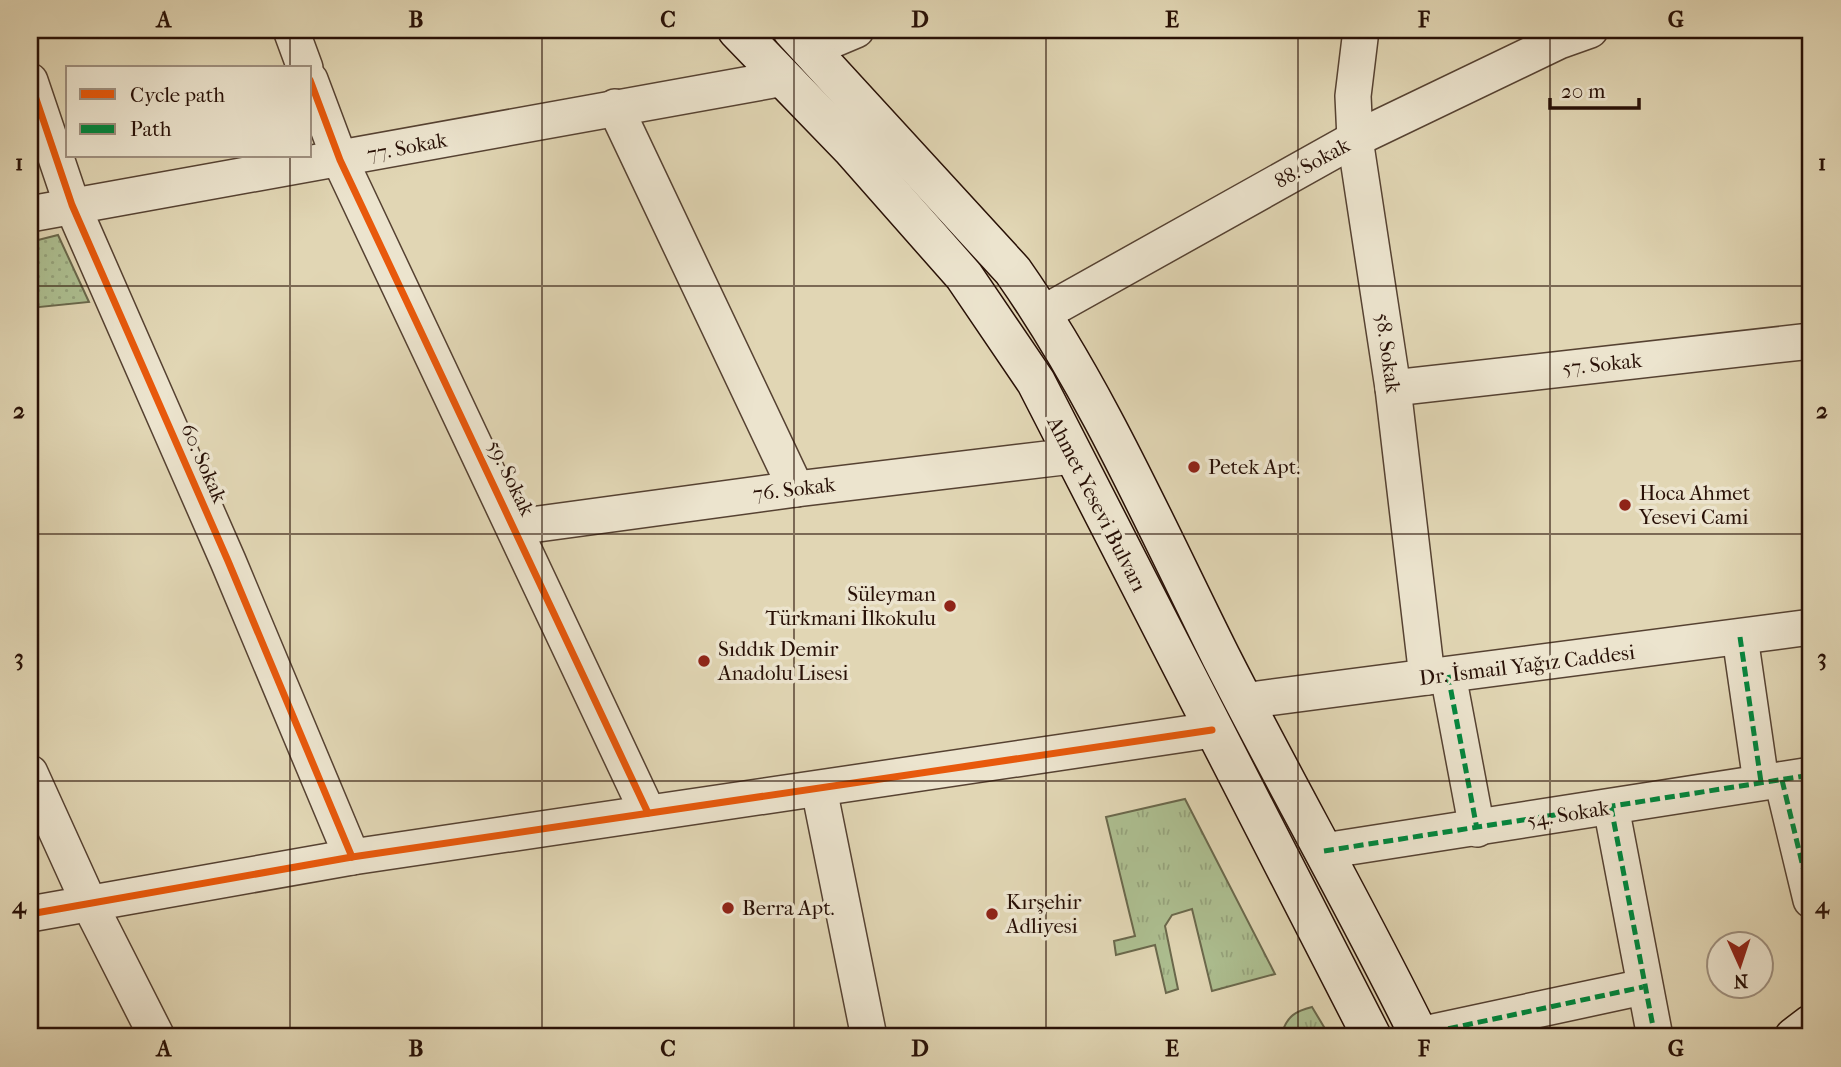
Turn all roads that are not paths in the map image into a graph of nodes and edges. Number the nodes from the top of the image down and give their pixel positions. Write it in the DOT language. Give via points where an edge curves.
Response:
graph roads {
  1 [pos="290,30"];
  2 [pos="737,30"];
  3 [pos="856,30"];
  4 [pos="1361,30"];
  5 [pos="1570,33"];
  6 [pos="802,39"];
  7 [pos="304,66"];
  8 [pos="784,78"];
  9 [pos="30,81"];
  10 [pos="312,85"];
  11 [pos="615,107"];
  12 [pos="1355,139"];
  13 [pos="340,160"];
  14 [pos="72,205"];
  15 [pos="30,214"];
  16 [pos="1042,314"];
  17 [pos="1811,341"];
  18 [pos="1393,388"];
  19 [pos="1072,456"];
  20 [pos="796,489"];
  21 [pos="516,527"];
  22 [pos="1811,627"];
  23 [pos="1740,637"];
  24 [pos="1438,676"];
  25 [pos="1243,701"];
  26 [pos="1212,730"];
  27 [pos="30,773"];
  28 [pos="1785,779"];
  29 [pos="819,789"];
  30 [pos="1611,807"];
  31 [pos="648,813"];
  32 [pos="1477,829"];
  33 [pos="1324,852"];
  34 [pos="352,857"];
  35 [pos="1811,900"];
  36 [pos="89,903"];
  37 [pos="30,914"];
  38 [pos="1643,986"];
  39 [pos="1811,1024"];
  40 [pos="1419,1036"];
  41 [pos="157,1037"];
  42 [pos="869,1037"];
  43 [pos="1372,1037"];
  44 [pos="1655,1037"];
  45 [pos="1794,1037"];
  1 -- 7 [label="street"];
  2 -- 8 [label="main road, Ahmet Yesevi Bulvarı"];
  3 -- 6 [label="street"];
  4 -- 12 [label="street, 58. Sokak" via="1353,96"];
  5 -- 12 [label="street, 88. Sokak"];
  6 -- 16 [label="main road, Ahmet Yesevi Bulvarı" via="1013,271"];
  8 -- 11 [label="street, 77. Sokak"];
  8 -- 19 [label="main road, Ahmet Yesevi Bulvarı" via="964,276 1036,382"];
  9 -- 14 [label="street, 60. Sokak"];
  10 -- 13 [label="street, 59. Sokak"];
  11 -- 13 [label="street, 77. Sokak"];
  11 -- 20 [label="street"];
  12 -- 16 [label="street, 88. Sokak"];
  12 -- 18 [label="street, 58. Sokak"];
  13 -- 14 [label="street, 77. Sokak"];
  13 -- 21 [label="street, 59. Sokak"];
  14 -- 15 [label="street, 77. Sokak"];
  14 -- 34 [label="street, 60. Sokak" via="234,573"];
  16 -- 25 [label="main road, Ahmet Yesevi Bulvarı" via="1096,408"];
  17 -- 18 [label="street, 57. Sokak"];
  18 -- 24 [label="street, 58. Sokak"];
  19 -- 20 [label="street, 76. Sokak"];
  19 -- 26 [label="main road, Ahmet Yesevi Bulvarı"];
  20 -- 21 [label="street, 76. Sokak"];
  21 -- 31 [label="street, 59. Sokak"];
  22 -- 23 [label="street, Dr. İsmail Yağız Caddesi"];
  23 -- 24 [label="street, Dr. İsmail Yağız Caddesi"];
  23 -- 28 [label="street"];
  24 -- 25 [label="street, Dr. İsmail Yağız Caddesi"];
  24 -- 32 [label="street, 58. Sokak"];
  25 -- 33 [label="main road, Ahmet Yesevi Bulvarı"];
  26 -- 29 [label="street"];
  26 -- 43 [label="main road, Ahmet Yesevi Bulvarı"];
  27 -- 36 [label="street"];
  28 -- 30 [label="street, 54. Sokak"];
  28 -- 35 [label="street"];
  29 -- 31 [label="street"];
  29 -- 42 [label="street"];
  30 -- 32 [label="street, 54. Sokak"];
  30 -- 38 [label="street"];
  31 -- 34 [label="street"];
  32 -- 33 [label="street, 54. Sokak"];
  33 -- 40 [label="main road, Ahmet Yesevi Bulvarı"];
  34 -- 36 [label="street"];
  36 -- 37 [label="street"];
  36 -- 41 [label="street"];
  38 -- 40 [label="street"];
  38 -- 44 [label="street"];
  39 -- 45 [label="main road"];
}
